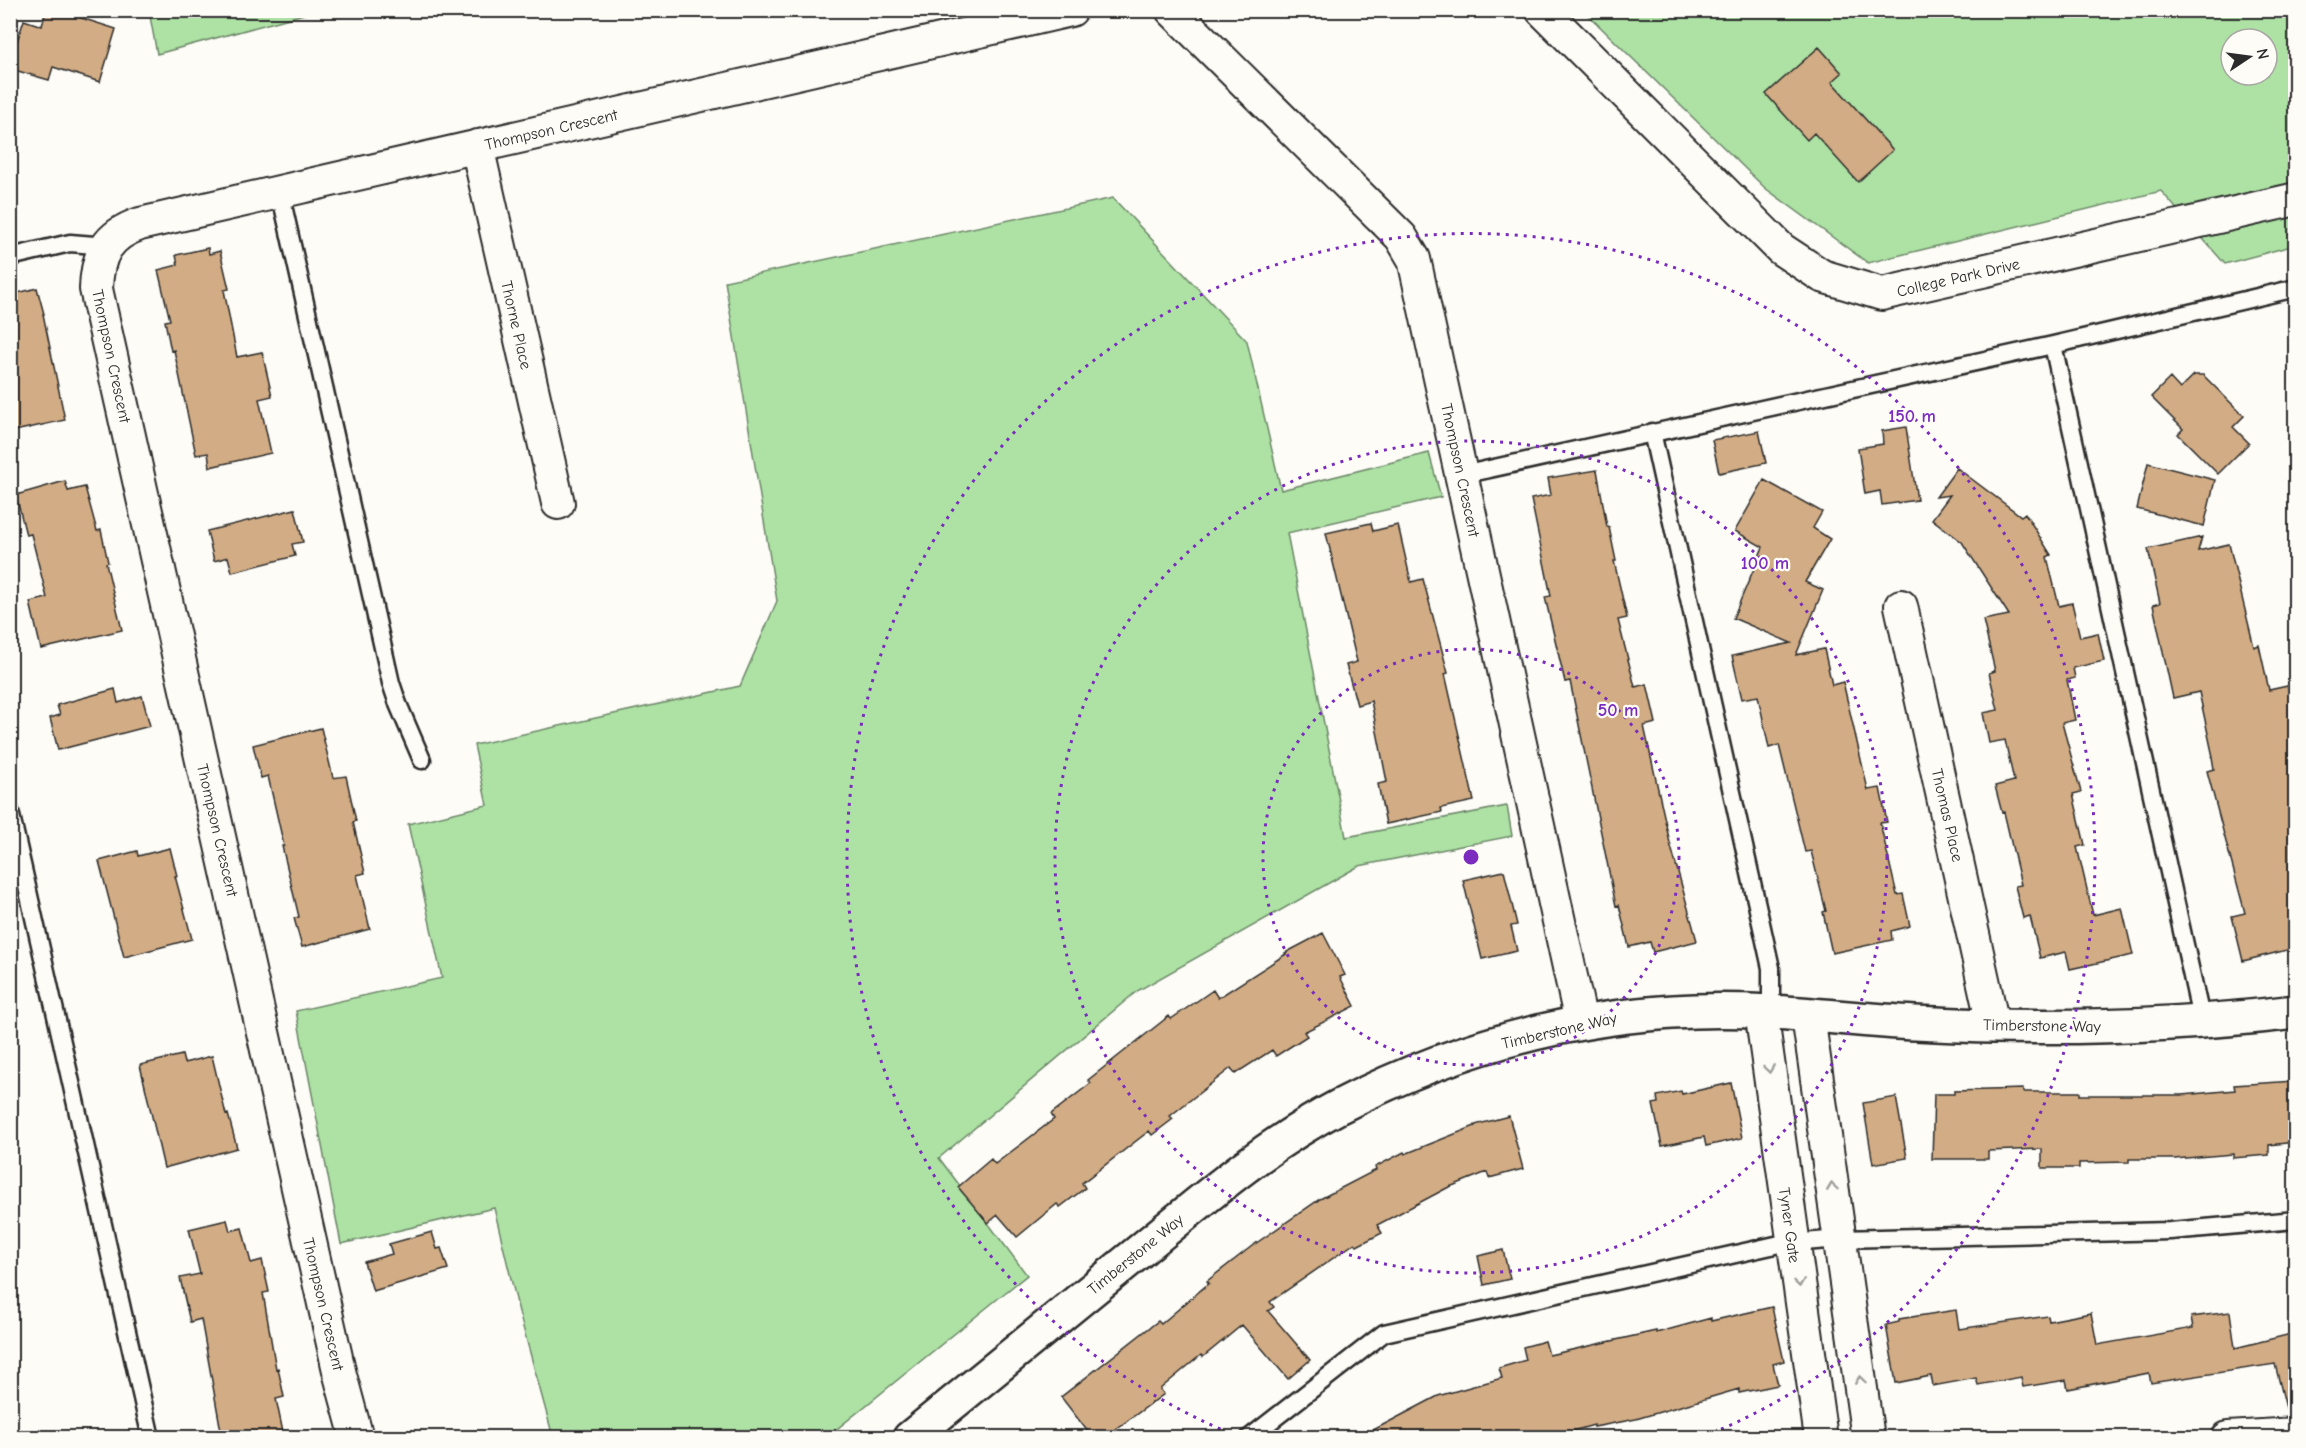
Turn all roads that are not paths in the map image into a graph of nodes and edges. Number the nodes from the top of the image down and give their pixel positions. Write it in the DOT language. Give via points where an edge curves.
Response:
graph roads {
  1 [pos="1071,10"];
  2 [pos="1172,10"];
  3 [pos="1542,10"];
  4 [pos="477,146"];
  5 [pos="280,192"];
  6 [pos="2295,199"];
  7 [pos="107,246"];
  8 [pos="10,257"];
  9 [pos="2295,288"];
  10 [pos="2052,345"];
  11 [pos="1652,432"];
  12 [pos="1462,475"];
  13 [pos="558,503"];
  14 [pos="1901,606"];
  15 [pos="422,760"];
  16 [pos="10,812"];
  17 [pos="1766,1012"];
  18 [pos="2295,1012"];
  19 [pos="1808,1016"];
  20 [pos="1581,1022"];
  21 [pos="2202,1022"];
  22 [pos="1993,1025"];
  23 [pos="2295,1220"];
  24 [pos="1840,1239"];
  25 [pos="1793,1242"];
  26 [pos="2284,1436"];
  27 [pos="152,1437"];
  28 [pos="357,1437"];
  29 [pos="910,1437"];
  30 [pos="1249,1437"];
  31 [pos="1821,1437"];
  32 [pos="1868,1437"];
  33 [pos="2228,1437"];
  1 -- 4 [label="street, Thompson Crescent"];
  2 -- 12 [label="street, Thompson Crescent" via="1401,237 1414,259"];
  3 -- 6 [label="street, College Park Drive" via="1781,249 1822,276 1882,294"];
  4 -- 5 [label="street, Thompson Crescent"];
  4 -- 13 [label="street, Thorne Place"];
  5 -- 7 [label="street, Thompson Crescent" via="140,224 116,235"];
  5 -- 15 [label="lane" via="391,682"];
  7 -- 8 [label="lane" via="70,243"];
  7 -- 28 [label="street, Thompson Crescent" via="96,273 96,289"];
  9 -- 10 [label="lane"];
  10 -- 11 [label="lane"];
  10 -- 21 [label="lane"];
  11 -- 12 [label="lane"];
  11 -- 17 [label="lane" via="1772,968"];
  12 -- 20 [label="street, Thompson Crescent"];
  14 -- 22 [label="street, Thomas Place"];
  16 -- 27 [label="lane"];
  17 -- 19 [label="street, Timberstone Way"];
  17 -- 20 [label="street, Timberstone Way" via="1633,1014"];
  17 -- 25 [label="street, Tyner Gate, one-way"];
  18 -- 21 [label="street, Timberstone Way"];
  19 -- 22 [label="street, Timberstone Way"];
  24 -- 19 [label="street, one-way"];
  20 -- 29 [label="street, Timberstone Way" via="1535,1031 1446,1059 1335,1109 1214,1190"];
  21 -- 22 [label="street, Timberstone Way" via="2087,1027"];
  23 -- 24 [label="lane" via="2169,1231"];
  24 -- 25 [label="lane"];
  32 -- 24 [label="street, one-way"];
  25 -- 30 [label="lane" via="1384,1333"];
  25 -- 31 [label="street, Tyner Gate, one-way"];
  26 -- 33 [label="street"];
}
